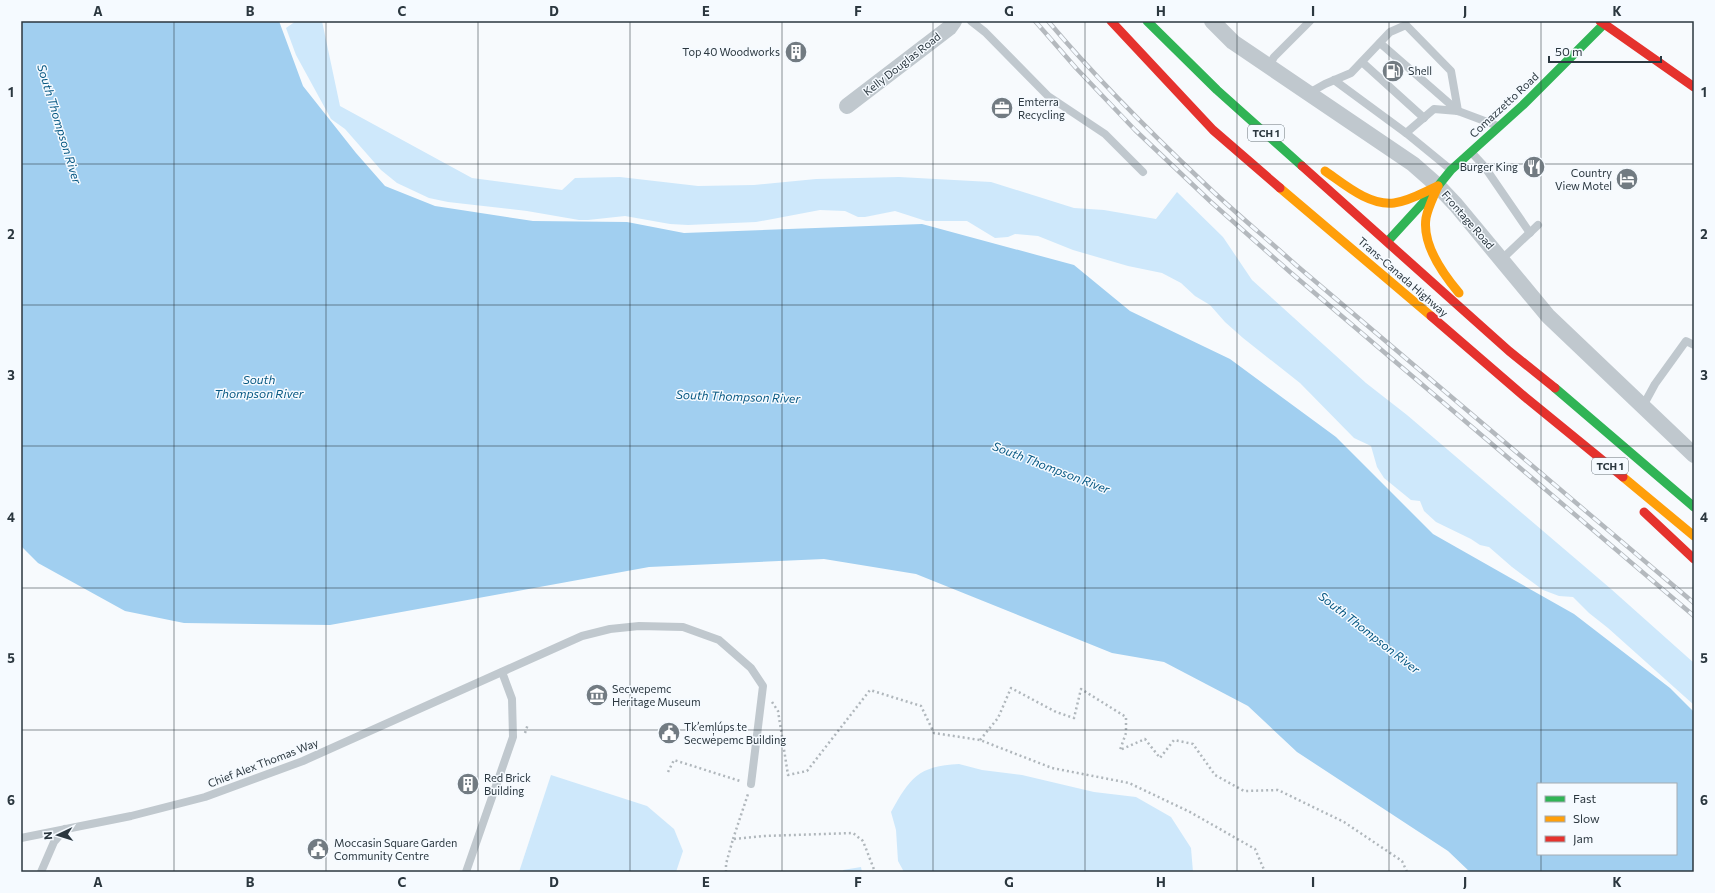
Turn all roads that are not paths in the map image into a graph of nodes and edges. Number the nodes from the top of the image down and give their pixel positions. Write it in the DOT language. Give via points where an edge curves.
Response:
graph roads {
  1 [pos="954,21"];
  2 [pos="971,21"];
  3 [pos="1111,21"];
  4 [pos="1147,21"];
  5 [pos="1310,21"];
  6 [pos="1602,22"];
  7 [pos="1220,24"];
  8 [pos="1380,43"];
  9 [pos="1362,62"];
  10 [pos="1269,66"];
  11 [pos="1334,80"];
  12 [pos="1693,85"];
  13 [pos="1217,90"];
  14 [pos="1309,94"];
  15 [pos="847,106"];
  16 [pos="1458,112"];
  17 [pos="1424,118"];
  18 [pos="1499,126"];
  19 [pos="1406,133"];
  20 [pos="1471,152"];
  21 [pos="1451,170"];
  22 [pos="1143,172"];
  23 [pos="1438,186"];
  24 [pos="1538,225"];
  25 [pos="1330,230"];
  26 [pos="1530,233"];
  27 [pos="1352,234"];
  28 [pos="1366,237"];
  29 [pos="1388,241"];
  30 [pos="1502,259"];
  31 [pos="1694,345"];
  32 [pos="1509,351"];
  33 [pos="1525,397"];
  34 [pos="1643,406"];
  35 [pos="1694,454"];
  36 [pos="1610,478"];
  37 [pos="1638,505"];
  38 [pos="1694,507"];
  39 [pos="1694,536"];
  40 [pos="1694,559"];
  41 [pos="502,672"];
  42 [pos="751,784"];
  43 [pos="65,829"];
  44 [pos="21,838"];
  45 [pos="41,872"];
  46 [pos="466,872"];
  1 -- 15 [label="street, Kelly Douglas Road" via="949,28"];
  2 -- 22 [label="lane" via="1048,96 1106,134"];
  3 -- 25 [label="main road, Trans-Canada Highway / TCH 1" via="1214,130"];
  4 -- 13 [label="main road, Trans-Canada Highway / TCH 1"];
  5 -- 10 [label="lane" via="1274,57"];
  6 -- 12 [label="main road"];
  6 -- 18 [label="main road, Comazzetto Road" via="1523,105"];
  7 -- 10 [label="street, Frontage Road" via="1233,42"];
  8 -- 9 [label="lane"];
  8 -- 16 [label="lane"];
  8 -- 16 [label="lane" via="1390,32 1406,25 1450,71"];
  9 -- 11 [label="lane" via="1351,73"];
  9 -- 17 [label="lane"];
  10 -- 14 [label="street, Frontage Road"];
  11 -- 14 [label="lane"];
  11 -- 19 [label="lane"];
  13 -- 23 [label="main road" via="1314,164 1354,190 1380,202 1407,200"];
  13 -- 29 [label="main road, Trans-Canada Highway / TCH 1"];
  14 -- 23 [label="street, Frontage Road" via="1412,164"];
  16 -- 17 [label="lane" via="1434,109"];
  16 -- 18 [label="lane"];
  17 -- 19 [label="lane"];
  18 -- 20 [label="main road, Comazzetto Road"];
  19 -- 21 [label="lane"];
  20 -- 21 [label="main road, Comazzetto Road"];
  20 -- 26 [label="lane" via="1484,166"];
  21 -- 23 [label="main road, Comazzetto Road"];
  23 -- 29 [label="main road, Comazzetto Road"];
  23 -- 30 [label="street, Frontage Road"];
  23 -- 32 [label="main road" via="1426,220 1431,252 1450,284"];
  24 -- 26 [label="lane"];
  25 -- 27 [label="main road"];
  25 -- 33 [label="main road, Trans-Canada Highway / TCH 1"];
  26 -- 30 [label="lane"];
  28 -- 29 [label="main road"];
  29 -- 32 [label="main road, Trans-Canada Highway / TCH 1"];
  30 -- 34 [label="street, Frontage Road" via="1548,316"];
  31 -- 34 [label="lane" via="1686,340"];
  32 -- 38 [label="main road, Trans-Canada Highway / TCH 1"];
  33 -- 36 [label="main road"];
  33 -- 39 [label="main road, Trans-Canada Highway / TCH 1"];
  34 -- 35 [label="street, Frontage Road"];
  37 -- 40 [label="main road"];
  41 -- 42 [label="lane, Chief Alex Thomas Way" via="582,636 610,629 683,626 719,640 751,668 762,686"];
  41 -- 43 [label="lane, Chief Alex Thomas Way" via="303,761 205,797 131,816"];
  41 -- 46 [label="lane" via="512,699 513,737"];
  43 -- 44 [label="lane, Chief Alex Thomas Way"];
  43 -- 45 [label="lane" via="54,842"];
}
